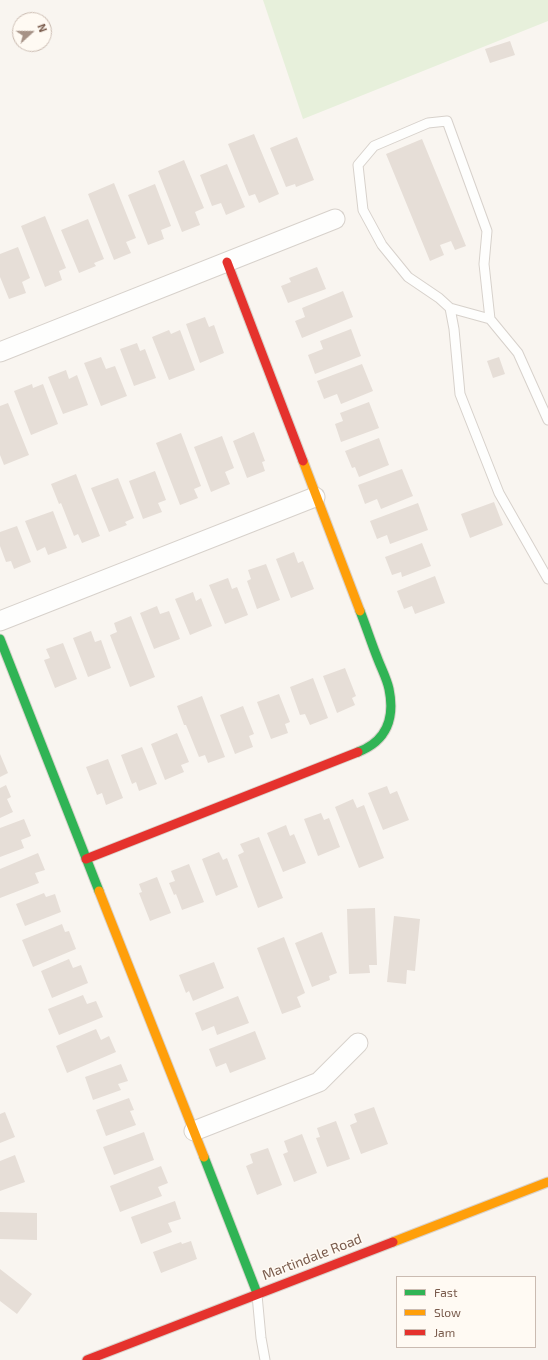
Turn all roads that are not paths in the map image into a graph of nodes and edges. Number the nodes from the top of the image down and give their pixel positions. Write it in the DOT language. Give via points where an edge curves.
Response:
graph roads {
  1 [pos="335,219"];
  2 [pos="227,262"];
  3 [pos="450,308"];
  4 [pos="490,319"];
  5 [pos="0,352"];
  6 [pos="548,420"];
  7 [pos="315,497"];
  8 [pos="548,579"];
  9 [pos="0,621"];
  10 [pos="0,639"];
  11 [pos="86,859"];
  12 [pos="358,1043"];
  13 [pos="194,1131"];
  14 [pos="548,1182"];
  15 [pos="257,1293"];
  16 [pos="87,1360"];
  17 [pos="265,1360"];
  1 -- 2 [label="street"];
  2 -- 5 [label="street"];
  2 -- 7 [label="street"];
  3 -- 4 [label="lane"];
  3 -- 4 [label="lane" via="408,277 382,245 363,210 358,166 374,146 428,124 447,121 487,231 484,264"];
  3 -- 8 [label="lane" via="460,394 499,493"];
  4 -- 6 [label="lane" via="518,352"];
  7 -- 9 [label="street"];
  7 -- 11 [label="street" via="389,688 389,725 369,748"];
  10 -- 11 [label="street"];
  11 -- 13 [label="street"];
  12 -- 13 [label="street" via="319,1082"];
  13 -- 15 [label="street"];
  14 -- 15 [label="street, Martindale Road"];
  15 -- 16 [label="street, Martindale Road"];
  15 -- 17 [label="lane"];
}
